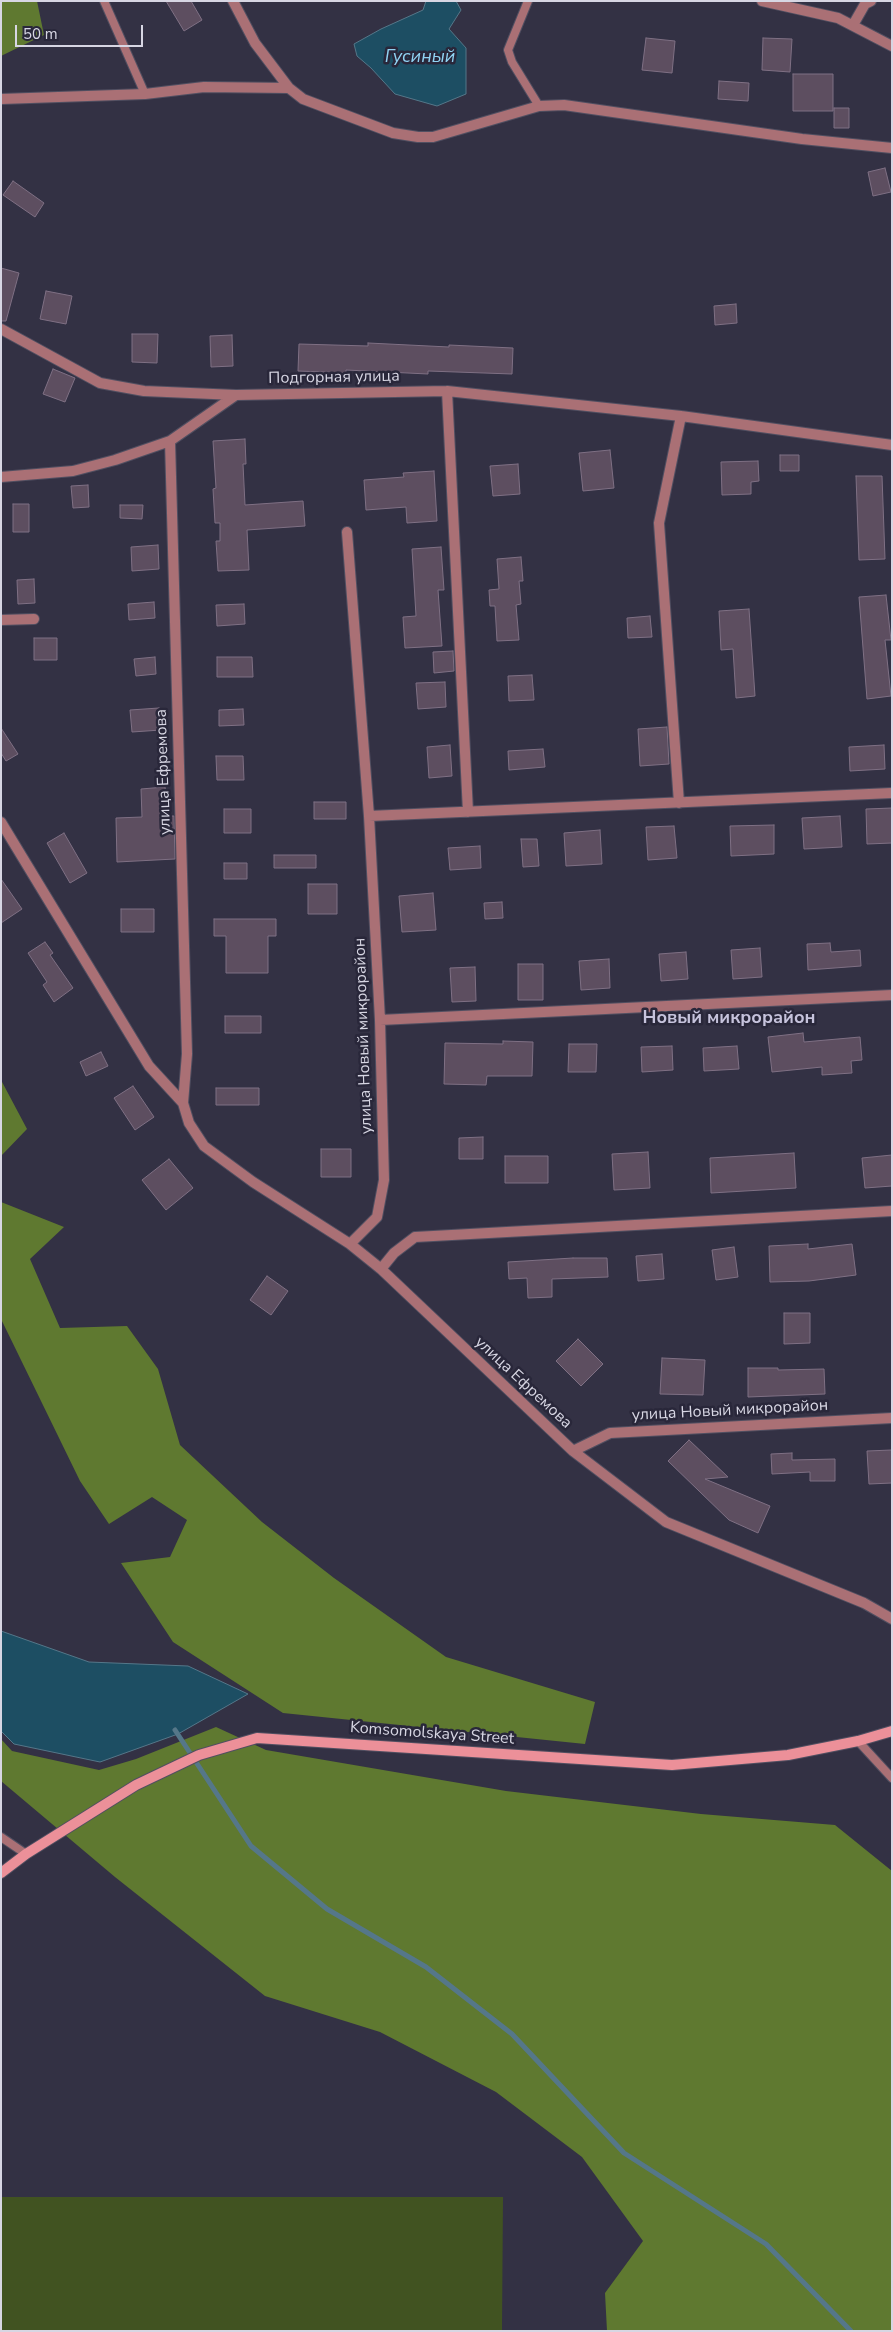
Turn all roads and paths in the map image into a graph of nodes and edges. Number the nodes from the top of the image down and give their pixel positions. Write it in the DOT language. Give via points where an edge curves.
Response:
graph roads {
  1 [pos="104,1"];
  2 [pos="233,1"];
  3 [pos="528,1"];
  4 [pos="762,1"];
  5 [pos="871,1"];
  6 [pos="853,25"];
  7 [pos="892,46"];
  8 [pos="289,88"];
  9 [pos="145,94"];
  10 [pos="1,99"];
  11 [pos="539,106"];
  12 [pos="892,148"];
  13 [pos="1,329"];
  14 [pos="448,391"];
  15 [pos="236,395"];
  16 [pos="681,416"];
  17 [pos="170,440"];
  18 [pos="892,445"];
  19 [pos="1,477"];
  20 [pos="346,532"];
  21 [pos="34,618"];
  22 [pos="1,620"];
  23 [pos="892,793"];
  24 [pos="679,802"];
  25 [pos="468,812"];
  26 [pos="369,816"];
  27 [pos="1,822"];
  28 [pos="892,995"];
  29 [pos="380,1020"];
  30 [pos="183,1103"];
  31 [pos="892,1211"];
  32 [pos="350,1244"];
  33 [pos="381,1269"];
  34 [pos="892,1418"];
  35 [pos="573,1451"];
  36 [pos="892,1619"];
  37 [pos="892,1731"];
  38 [pos="858,1742"];
  39 [pos="892,1778"];
  40 [pos="1,1837"];
  41 [pos="26,1854"];
  42 [pos="1,1873"];
  1 -- 9 [label="lane"];
  2 -- 8 [label="street" via="255,43"];
  3 -- 11 [label="lane" via="508,50"];
  4 -- 6 [label="street" via="838,18"];
  5 -- 6 [label="street" via="865,4"];
  6 -- 7 [label="street"];
  8 -- 9 [label="street" via="204,87"];
  8 -- 11 [label="street" via="303,100 393,133 418,137 433,137"];
  9 -- 10 [label="street"];
  11 -- 12 [label="street" via="564,105 802,139"];
  13 -- 15 [label="street, Подгорная улица" via="100,383 144,391"];
  14 -- 15 [label="street, Подгорная улица"];
  14 -- 16 [label="street, Подгорная улица"];
  14 -- 25 [label="street"];
  15 -- 17 [label="street"];
  16 -- 18 [label="street, Подгорная улица"];
  16 -- 24 [label="street" via="659,523"];
  17 -- 19 [label="street" via="115,460 73,470"];
  17 -- 30 [label="street, улица Ефремова" via="187,1054"];
  20 -- 26 [label="street, улица Новый микрорайон"];
  21 -- 22 [label="street"];
  23 -- 24 [label="street"];
  24 -- 25 [label="street"];
  25 -- 26 [label="street"];
  26 -- 29 [label="street, улица Новый микрорайон"];
  27 -- 30 [label="street, улица Ефремова" via="149,1066"];
  28 -- 29 [label="street"];
  29 -- 32 [label="street, улица Новый микрорайон" via="384,1180 377,1217"];
  30 -- 32 [label="street, улица Ефремова" via="189,1123 204,1146 253,1182"];
  31 -- 33 [label="street" via="414,1236"];
  32 -- 33 [label="street, улица Ефремова"];
  33 -- 35 [label="street, улица Ефремова"];
  34 -- 35 [label="street, улица Новый микрорайон" via="610,1433"];
  35 -- 36 [label="street, улица Ефремова" via="666,1522 864,1603"];
  37 -- 38 [label="street, Komsomolskaya Street"];
  38 -- 39 [label="lane"];
  38 -- 41 [label="street, Komsomolskaya Street" via="788,1755 672,1765 257,1738 200,1755 136,1785"];
  40 -- 41 [label="lane"];
  41 -- 42 [label="street, Komsomolskaya Street"];
}
